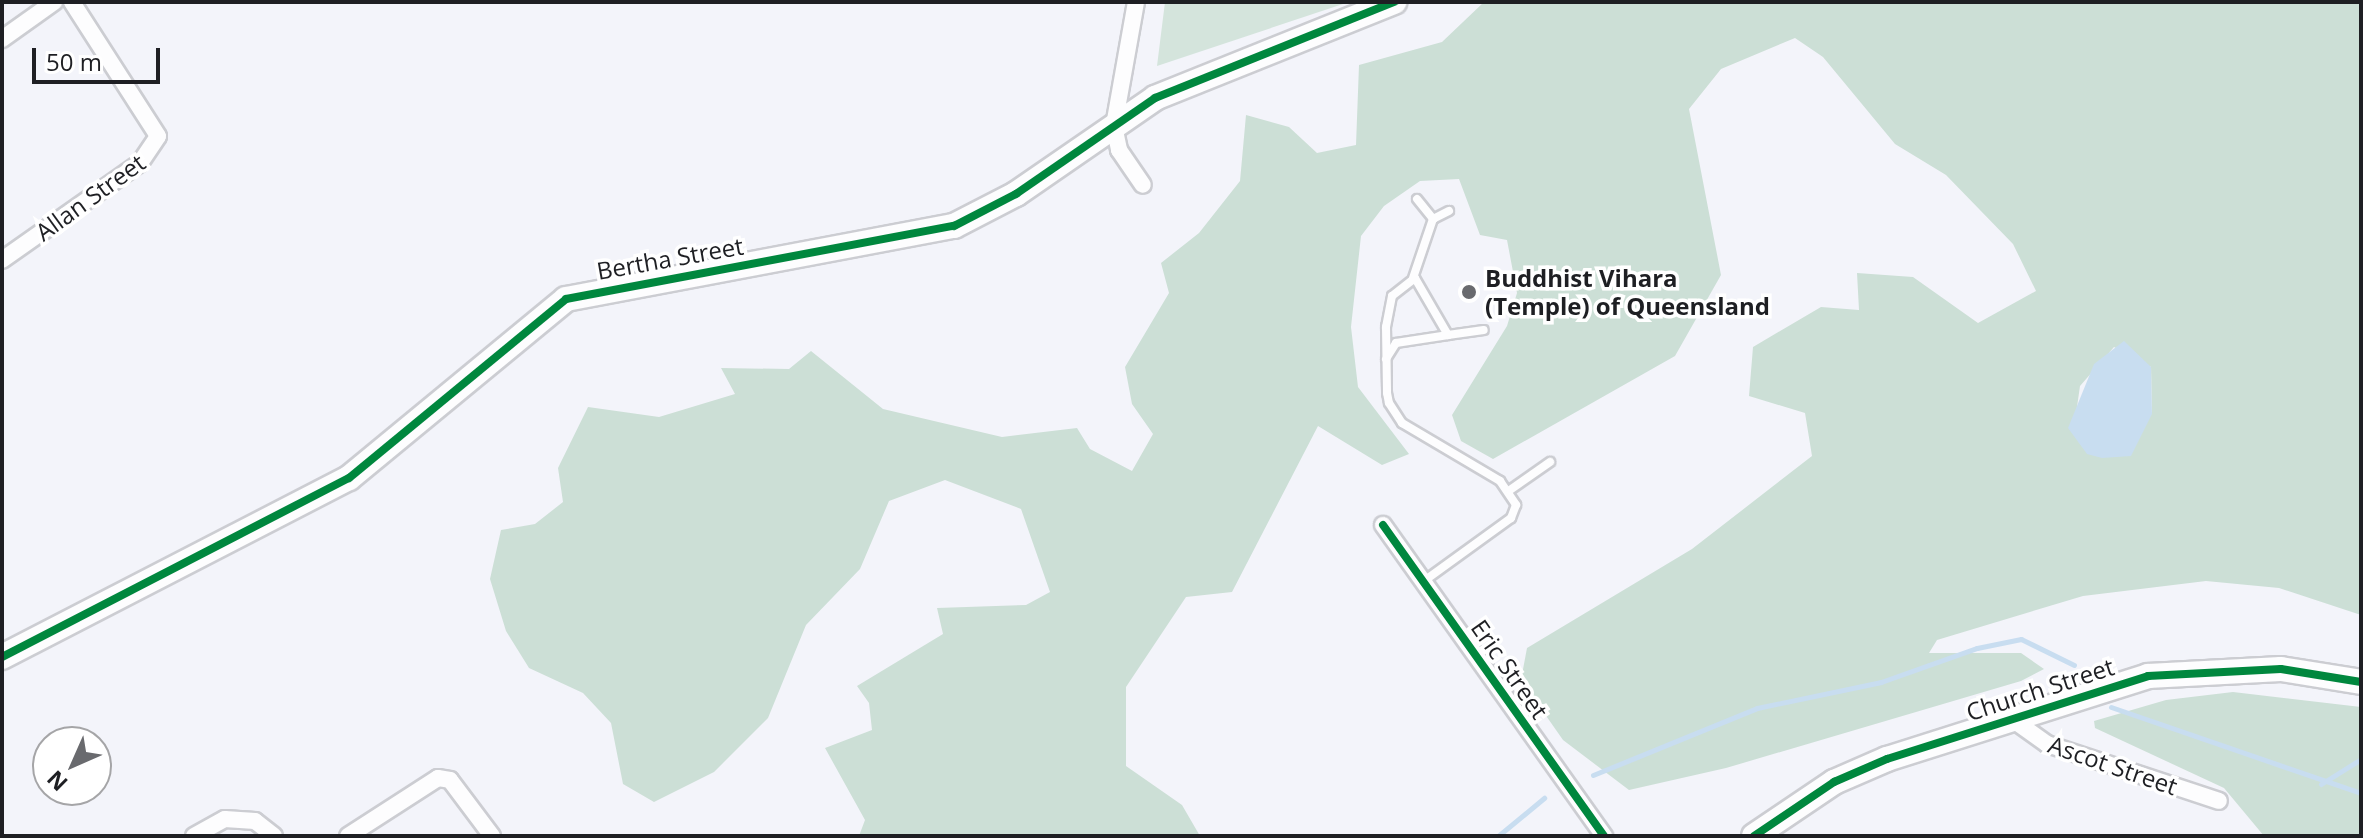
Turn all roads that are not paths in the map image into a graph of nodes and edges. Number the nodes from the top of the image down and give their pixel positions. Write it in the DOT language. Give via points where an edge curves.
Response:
graph roads {
  1 [pos="54,2"];
  2 [pos="72,2"];
  3 [pos="1136,2"];
  4 [pos="1394,2"];
  5 [pos="2,39"];
  6 [pos="1114,126"];
  7 [pos="1143,185"];
  8 [pos="1417,199"];
  9 [pos="1449,211"];
  10 [pos="1433,219"];
  11 [pos="2,260"];
  12 [pos="1413,278"];
  13 [pos="1484,330"];
  14 [pos="1448,335"];
  15 [pos="1386,359"];
  16 [pos="1550,462"];
  17 [pos="1510,490"];
  18 [pos="1383,525"];
  19 [pos="1424,581"];
  20 [pos="2,657"];
  21 [pos="2361,682"];
  22 [pos="2012,719"];
  23 [pos="2219,801"];
  24 [pos="194,836"];
  25 [pos="274,836"];
  26 [pos="348,836"];
  27 [pos="492,836"];
  28 [pos="1604,836"];
  29 [pos="1754,836"];
  1 -- 5 [label="street"];
  2 -- 11 [label="street, Allan Street" via="158,136 140,163"];
  3 -- 6 [label="street"];
  4 -- 6 [label="street, Bertha Street" via="1192,80"];
  6 -- 7 [label="street" via="1119,150"];
  6 -- 20 [label="street, Bertha Street" via="1016,194 954,226 566,299 349,478"];
  8 -- 10 [label="lane"];
  9 -- 10 [label="lane"];
  10 -- 12 [label="lane"];
  12 -- 14 [label="lane"];
  12 -- 15 [label="lane" via="1392,296"];
  13 -- 14 [label="lane"];
  14 -- 15 [label="lane" via="1396,343"];
  15 -- 17 [label="lane" via="1387,393 1402,423"];
  16 -- 17 [label="lane"];
  17 -- 19 [label="lane" via="1511,518"];
  18 -- 19 [label="street, Eric Street"];
  19 -- 28 [label="street, Eric Street"];
  21 -- 22 [label="street, Church Street" via="2281,669 2148,676"];
  22 -- 23 [label="street, Ascot Street" via="2047,744"];
  22 -- 29 [label="street, Church Street" via="1834,782"];
  24 -- 25 [label="street" via="225,819 255,821"];
  26 -- 27 [label="street" via="438,778 450,780"];
}
